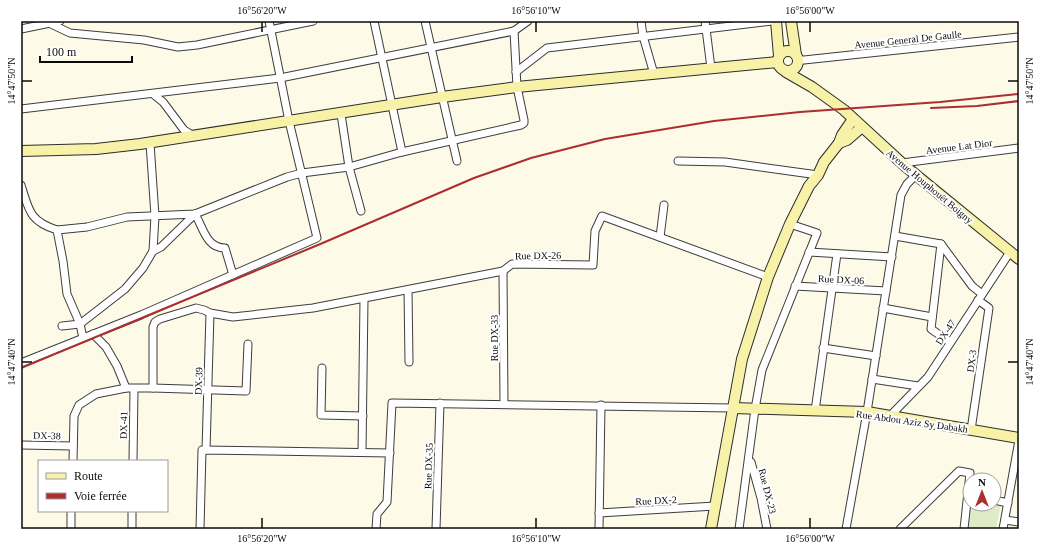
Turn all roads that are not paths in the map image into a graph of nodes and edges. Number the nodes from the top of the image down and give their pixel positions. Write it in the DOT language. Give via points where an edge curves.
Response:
graph roads {
  1 [pos="60,21"];
  2 [pos="269,21"];
  3 [pos="313,21"];
  4 [pos="374,21"];
  5 [pos="425,21"];
  6 [pos="528,21"];
  7 [pos="641,21"];
  8 [pos="705,21"];
  9 [pos="772,21"];
  10 [pos="776,21"];
  11 [pos="791,21"];
  12 [pos="49,23"];
  13 [pos="21,29"];
  14 [pos="706,29"];
  15 [pos="271,30"];
  16 [pos="514,31"];
  17 [pos="643,36"];
  18 [pos="1019,37"];
  19 [pos="431,47"];
  20 [pos="382,58"];
  21 [pos="778,59"];
  22 [pos="797,60"];
  23 [pos="711,68"];
  24 [pos="516,72"];
  25 [pos="786,72"];
  26 [pos="654,74"];
  27 [pos="280,78"];
  28 [pos="517,87"];
  29 [pos="812,87"];
  30 [pos="153,94"];
  31 [pos="442,97"];
  32 [pos="392,105"];
  33 [pos="21,109"];
  34 [pos="341,114"];
  35 [pos="853,119"];
  36 [pos="289,121"];
  37 [pos="862,127"];
  38 [pos="192,136"];
  39 [pos="452,141"];
  40 [pos="150,143"];
  41 [pos="839,143"];
  42 [pos="1019,148"];
  43 [pos="21,151"];
  44 [pos="402,152"];
  45 [pos="457,161"];
  46 [pos="678,161"];
  47 [pos="902,163"];
  48 [pos="350,167"];
  49 [pos="302,173"];
  50 [pos="818,175"];
  51 [pos="916,175"];
  52 [pos="21,185"];
  53 [pos="664,205"];
  54 [pos="361,211"];
  55 [pos="195,214"];
  56 [pos="155,216"];
  57 [pos="790,224"];
  58 [pos="57,230"];
  59 [pos="895,236"];
  60 [pos="660,237"];
  61 [pos="941,244"];
  62 [pos="153,251"];
  63 [pos="809,252"];
  64 [pos="1010,252"];
  65 [pos="837,254"];
  66 [pos="892,257"];
  67 [pos="1019,259"];
  68 [pos="503,271"];
  69 [pos="233,275"];
  70 [pos="768,277"];
  71 [pos="795,286"];
  72 [pos="831,288"];
  73 [pos="408,290"];
  74 [pos="886,291"];
  75 [pos="980,297"];
  76 [pos="364,299"];
  77 [pos="883,308"];
  78 [pos="210,313"];
  79 [pos="141,315"];
  80 [pos="932,317"];
  81 [pos="155,322"];
  82 [pos="80,324"];
  83 [pos="62,326"];
  84 [pos="94,334"];
  85 [pos="83,338"];
  86 [pos="950,342"];
  87 [pos="248,344"];
  88 [pos="823,348"];
  89 [pos="876,356"];
  90 [pos="409,362"];
  91 [pos="21,363"];
  92 [pos="322,368"];
  93 [pos="872,379"];
  94 [pos="918,386"];
  95 [pos="130,388"];
  96 [pos="153,388"];
  97 [pos="208,390"];
  98 [pos="440,403"];
  99 [pos="504,404"];
  100 [pos="601,405"];
  101 [pos="733,408"];
  102 [pos="755,409"];
  103 [pos="814,411"];
  104 [pos="867,412"];
  105 [pos="363,416"];
  106 [pos="890,416"];
  107 [pos="971,430"];
  108 [pos="1019,439"];
  109 [pos="21,445"];
  110 [pos="73,446"];
  111 [pos="204,450"];
  112 [pos="362,452"];
  113 [pos="390,453"];
  114 [pos="750,458"];
  115 [pos="73,460"];
  116 [pos="133,460"];
  117 [pos="964,472"];
  118 [pos="1002,501"];
  119 [pos="1008,502"];
  120 [pos="715,506"];
  121 [pos="71,512"];
  122 [pos="132,512"];
  123 [pos="599,512"];
  124 [pos="966,512"];
  125 [pos="1005,520"];
  126 [pos="1019,522"];
  127 [pos="71,529"];
  128 [pos="132,529"];
  129 [pos="200,529"];
  130 [pos="376,529"];
  131 [pos="436,529"];
  132 [pos="599,529"];
  133 [pos="711,529"];
  134 [pos="739,529"];
  135 [pos="767,529"];
  136 [pos="846,529"];
  137 [pos="900,529"];
  138 [pos="964,529"];
  139 [pos="1004,529"];
  1 -- 12 [label="street"];
  2 -- 15 [label="street"];
  3 -- 15 [label="street"];
  4 -- 20 [label="street"];
  5 -- 19 [label="street"];
  6 -- 16 [label="street"];
  7 -- 17 [label="street"];
  8 -- 14 [label="street"];
  9 -- 14 [label="street"];
  10 -- 21 [label="street"];
  11 -- 22 [label="street"];
  12 -- 13 [label="street"];
  12 -- 15 [label="street" via="70,33 178,46 197,45"];
  14 -- 17 [label="street"];
  14 -- 23 [label="street"];
  15 -- 27 [label="street"];
  16 -- 19 [label="street"];
  16 -- 24 [label="street"];
  17 -- 24 [label="street" via="547,48"];
  17 -- 26 [label="street"];
  18 -- 22 [label="street, Avenue General De Gaulle"];
  19 -- 20 [label="street"];
  19 -- 31 [label="street"];
  20 -- 27 [label="street"];
  20 -- 32 [label="street"];
  21 -- 22 [label="street" via="787,51"];
  21 -- 23 [label="street"];
  21 -- 25 [label="street" via="780,68"];
  22 -- 25 [label="street" via="792,71"];
  22 -- 29 [label="street"];
  23 -- 26 [label="street"];
  24 -- 28 [label="street"];
  25 -- 29 [label="street, Avenue Houphouët Boigny"];
  26 -- 28 [label="street"];
  27 -- 30 [label="street"];
  27 -- 36 [label="street"];
  28 -- 31 [label="street"];
  28 -- 39 [label="street" via="524,123"];
  29 -- 35 [label="street, Avenue Houphouët Boigny"];
  30 -- 33 [label="street"];
  30 -- 38 [label="street"];
  31 -- 32 [label="street"];
  31 -- 39 [label="street"];
  32 -- 34 [label="street"];
  32 -- 44 [label="street"];
  34 -- 36 [label="street"];
  34 -- 48 [label="street"];
  35 -- 37 [label="street, Avenue Houphouët Boigny"];
  35 -- 41 [label="street"];
  36 -- 38 [label="street"];
  36 -- 49 [label="street"];
  37 -- 41 [label="street" via="847,140"];
  37 -- 47 [label="street, Avenue Houphouët Boigny"];
  38 -- 40 [label="street"];
  39 -- 44 [label="street"];
  39 -- 45 [label="street"];
  40 -- 43 [label="street" via="96,149"];
  40 -- 56 [label="street"];
  41 -- 50 [label="street" via="824,162"];
  42 -- 47 [label="street, Avenue Lat Dior"];
  44 -- 48 [label="street"];
  46 -- 50 [label="street" via="725,162"];
  47 -- 51 [label="street, Avenue Houphouët Boigny"];
  48 -- 49 [label="street"];
  48 -- 54 [label="street"];
  49 -- 55 [label="street"];
  49 -- 69 [label="street" via="317,238"];
  50 -- 57 [label="street"];
  51 -- 59 [label="street" via="901,195"];
  51 -- 64 [label="street, Avenue Houphouët Boigny"];
  52 -- 58 [label="street" via="35,219"];
  53 -- 60 [label="street"];
  55 -- 56 [label="street"];
  55 -- 62 [label="street" via="161,247"];
  55 -- 69 [label="street" via="208,240 216,246 225,248"];
  56 -- 58 [label="street" via="127,217"];
  56 -- 62 [label="street"];
  57 -- 63 [label="street" via="817,233"];
  57 -- 70 [label="street"];
  58 -- 82 [label="street" via="67,294"];
  59 -- 61 [label="street"];
  59 -- 66 [label="street"];
  60 -- 68 [label="street, Rue DX-26" via="602,216 595,231 593,265 512,264"];
  60 -- 70 [label="street"];
  61 -- 75 [label="street"];
  61 -- 80 [label="street"];
  62 -- 82 [label="street" via="143,268 124,289"];
  63 -- 65 [label="street"];
  63 -- 71 [label="street"];
  64 -- 67 [label="street, Avenue Houphouët Boigny"];
  64 -- 75 [label="street, DX-47"];
  65 -- 66 [label="street"];
  65 -- 72 [label="street"];
  66 -- 74 [label="street"];
  68 -- 73 [label="street, Rue DX-26"];
  68 -- 99 [label="street, Rue DX-33"];
  69 -- 79 [label="street"];
  70 -- 101 [label="street" via="742,360"];
  71 -- 72 [label="street, Rue DX-06"];
  71 -- 102 [label="street" via="762,370"];
  72 -- 74 [label="street, Rue DX-06"];
  72 -- 88 [label="street"];
  73 -- 76 [label="street, Rue DX-26"];
  73 -- 90 [label="street"];
  74 -- 77 [label="street"];
  75 -- 86 [label="street, DX-47"];
  75 -- 107 [label="street, DX-3" via="989,308"];
  76 -- 78 [label="street, Rue DX-26" via="244,317 226,317"];
  76 -- 105 [label="street"];
  77 -- 80 [label="street"];
  77 -- 89 [label="street"];
  78 -- 81 [label="street, Rue DX-26" via="196,308"];
  78 -- 97 [label="street, DX-39"];
  79 -- 81 [label="street"];
  79 -- 84 [label="street"];
  80 -- 86 [label="street" via="931,329"];
  81 -- 96 [label="street"];
  82 -- 83 [label="street"];
  82 -- 85 [label="street"];
  84 -- 85 [label="street"];
  84 -- 95 [label="street" via="106,347"];
  85 -- 91 [label="street"];
  86 -- 94 [label="street, DX-47" via="928,377"];
  87 -- 97 [label="street" via="246,392"];
  88 -- 89 [label="street"];
  88 -- 103 [label="street"];
  89 -- 93 [label="street"];
  92 -- 105 [label="street" via="321,415"];
  93 -- 94 [label="street"];
  93 -- 104 [label="street"];
  94 -- 106 [label="street, DX-47"];
  95 -- 96 [label="street"];
  95 -- 110 [label="street" via="96,394 79,405 74,416"];
  95 -- 116 [label="street, DX-41"];
  96 -- 97 [label="street"];
  97 -- 111 [label="street, DX-39"];
  98 -- 99 [label="street"];
  98 -- 113 [label="street" via="392,403"];
  98 -- 131 [label="street, Rue DX-35"];
  99 -- 100 [label="street"];
  100 -- 101 [label="street"];
  100 -- 123 [label="street"];
  101 -- 102 [label="street, Rue Abdou Aziz Sy Dabakh"];
  101 -- 120 [label="street"];
  102 -- 103 [label="street, Rue Abdou Aziz Sy Dabakh"];
  102 -- 114 [label="street"];
  103 -- 104 [label="street, Rue Abdou Aziz Sy Dabakh"];
  104 -- 106 [label="street, Rue Abdou Aziz Sy Dabakh"];
  104 -- 136 [label="street"];
  105 -- 112 [label="street"];
  106 -- 107 [label="street, Rue Abdou Aziz Sy Dabakh"];
  107 -- 108 [label="street, Rue Abdou Aziz Sy Dabakh"];
  108 -- 119 [label="street"];
  109 -- 110 [label="street, DX-38"];
  110 -- 115 [label="street"];
  111 -- 112 [label="street"];
  111 -- 129 [label="street, DX-39"];
  112 -- 113 [label="street"];
  113 -- 130 [label="street" via="387,502 377,514"];
  114 -- 134 [label="street"];
  114 -- 135 [label="street, Rue DX-23"];
  117 -- 137 [label="street" via="958,471"];
  118 -- 119 [label="street"];
  119 -- 125 [label="street"];
  120 -- 123 [label="street, Rue DX-2"];
  120 -- 133 [label="street"];
  121 -- 127 [label="street"];
  122 -- 128 [label="street"];
  123 -- 132 [label="street"];
  124 -- 138 [label="street"];
  125 -- 126 [label="street"];
  125 -- 139 [label="street"];
}
